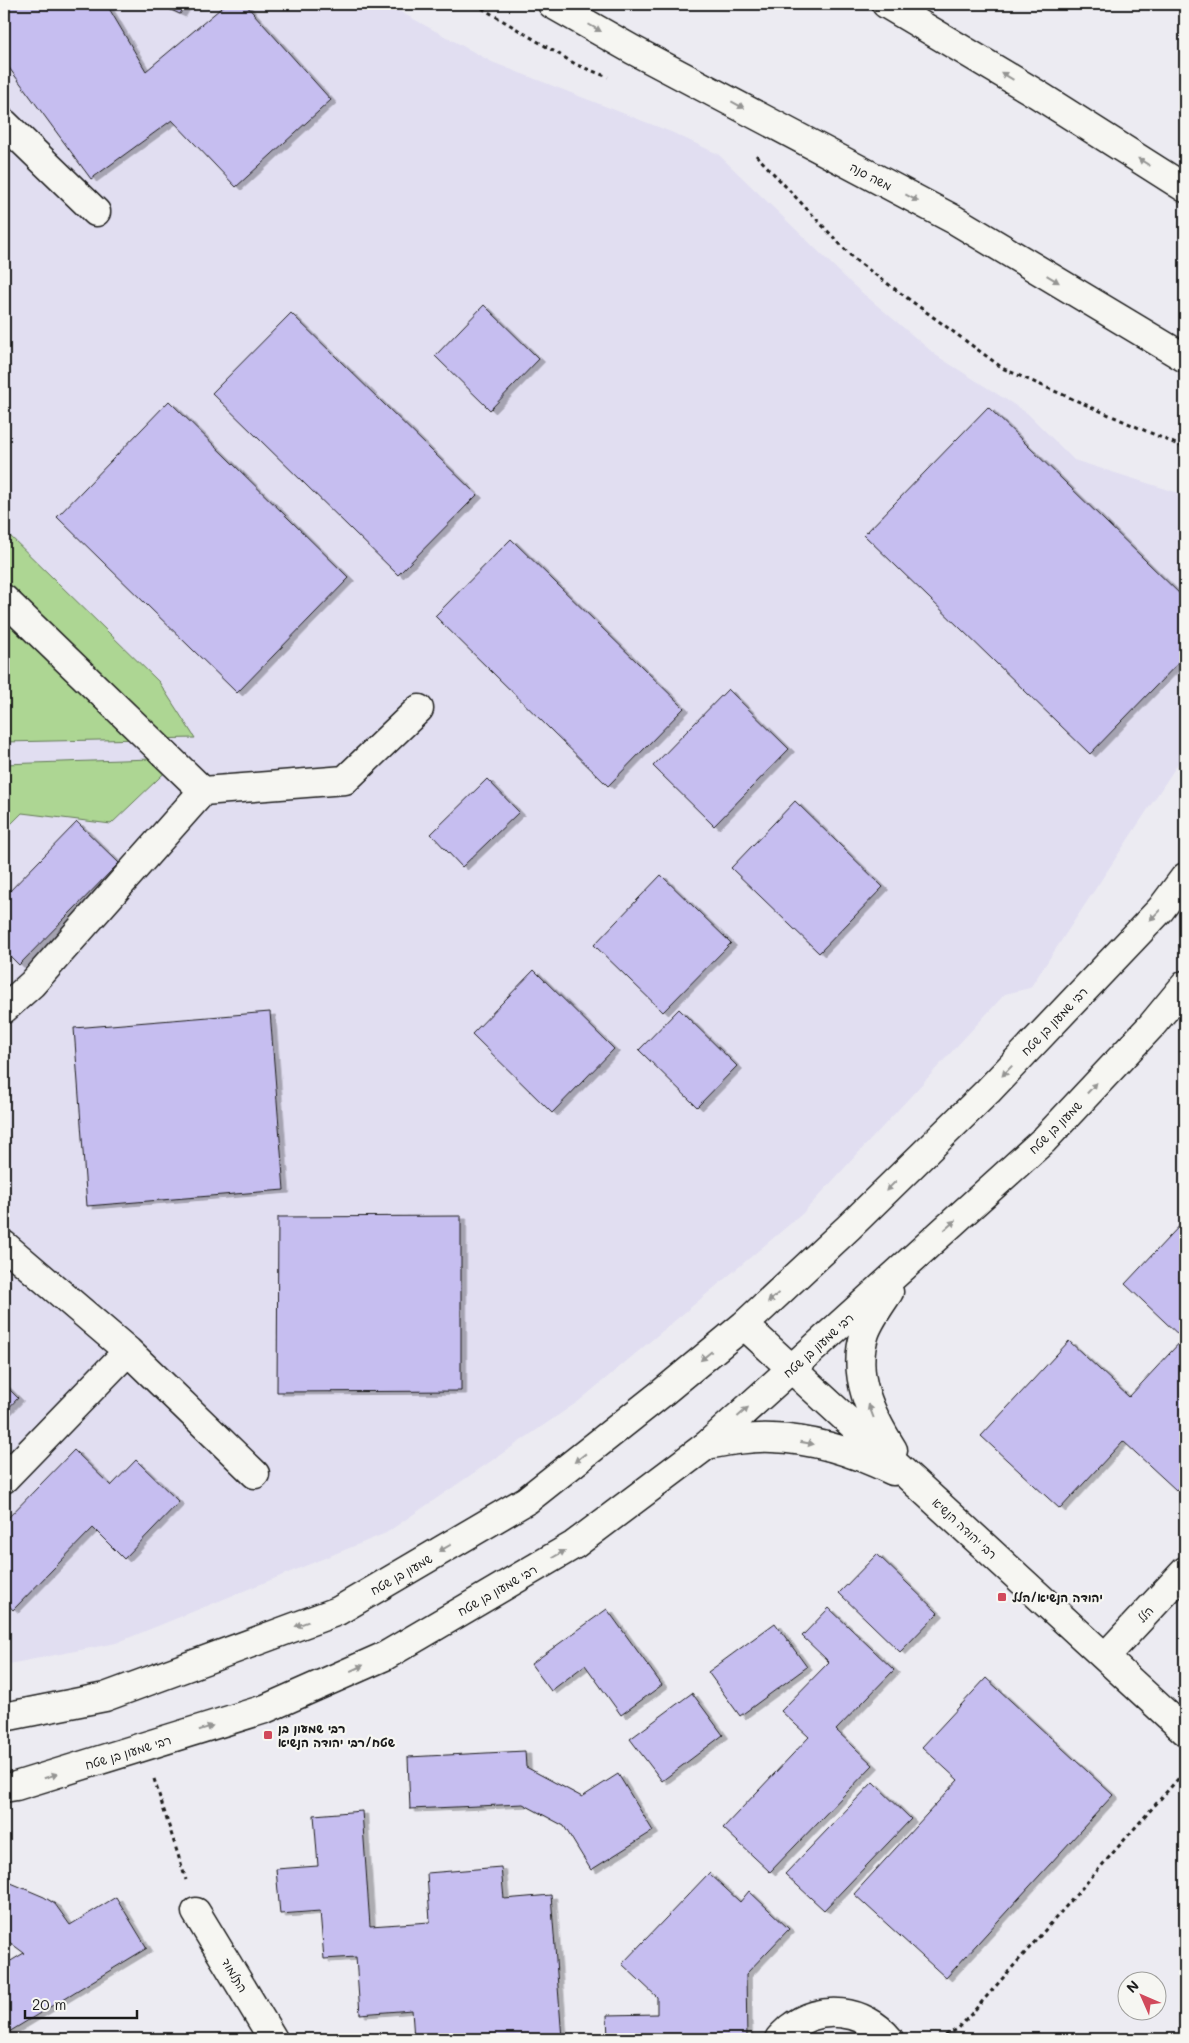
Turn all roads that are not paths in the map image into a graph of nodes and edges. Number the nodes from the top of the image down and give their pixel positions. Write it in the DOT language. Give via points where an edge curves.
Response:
graph roads {
  1 [pos="552,4"];
  2 [pos="886,4"];
  3 [pos="4,123"];
  4 [pos="1185,188"];
  5 [pos="96,212"];
  6 [pos="1185,358"];
  7 [pos="4,598"];
  8 [pos="419,709"];
  9 [pos="203,791"];
  10 [pos="1185,877"];
  11 [pos="1185,985"];
  12 [pos="4,1008"];
  13 [pos="4,1245"];
  14 [pos="914,1258"];
  15 [pos="744,1325"];
  16 [pos="128,1352"];
  17 [pos="792,1369"];
  18 [pos="707,1445"];
  19 [pos="255,1474"];
  20 [pos="4,1479"];
  21 [pos="915,1482"];
  22 [pos="1185,1571"];
  23 [pos="1105,1657"];
  24 [pos="4,1717"];
  25 [pos="1185,1730"];
  26 [pos="4,1788"];
  27 [pos="196,1912"];
  28 [pos="273,2039"];
  29 [pos="779,2039"];
  30 [pos="889,2039"];
  1 -- 6 [label="street, משה סנה, one-way" via="955,220"];
  4 -- 2 [label="street, one-way"];
  3 -- 5 [label="street"];
  7 -- 9 [label="street"];
  8 -- 9 [label="street" via="345,780"];
  9 -- 12 [label="street" via="32,984"];
  10 -- 15 [label="street, רבי שמעון בן שטח, one-way" via="1161,909 988,1090"];
  14 -- 11 [label="street, שמעון בן שטח, one-way" via="1044,1140 1152,1025"];
  13 -- 16 [label="street"];
  14 -- 17 [label="street, רבי שמעון בן שטח"];
  21 -- 14 [label="street, one-way" via="874,1420 864,1392 860,1363 865,1332"];
  15 -- 17 [label="street, רבי יהודה הנשיא"];
  15 -- 24 [label="street, שמעון בן שטח, one-way" via="527,1500 338,1611 105,1697"];
  16 -- 19 [label="street"];
  16 -- 20 [label="street"];
  18 -- 17 [label="street, רבי שמעון בן שטח, one-way"];
  17 -- 21 [label="street, רבי יהודה הנשיא"];
  18 -- 21 [label="street, one-way" via="773,1438 809,1443 847,1452"];
  26 -- 18 [label="street, רבי שמעון בן שטח, one-way" via="265,1709 385,1656 574,1545"];
  21 -- 23 [label="street, רבי יהודה הנשיא"];
  22 -- 23 [label="street, הלל"];
  23 -- 25 [label="street, רבי יהודה הנשיא"];
  27 -- 28 [label="street, התלמוד"];
  29 -- 30 [label="street" via="799,2022 820,2014 842,2012 864,2019"];
}
